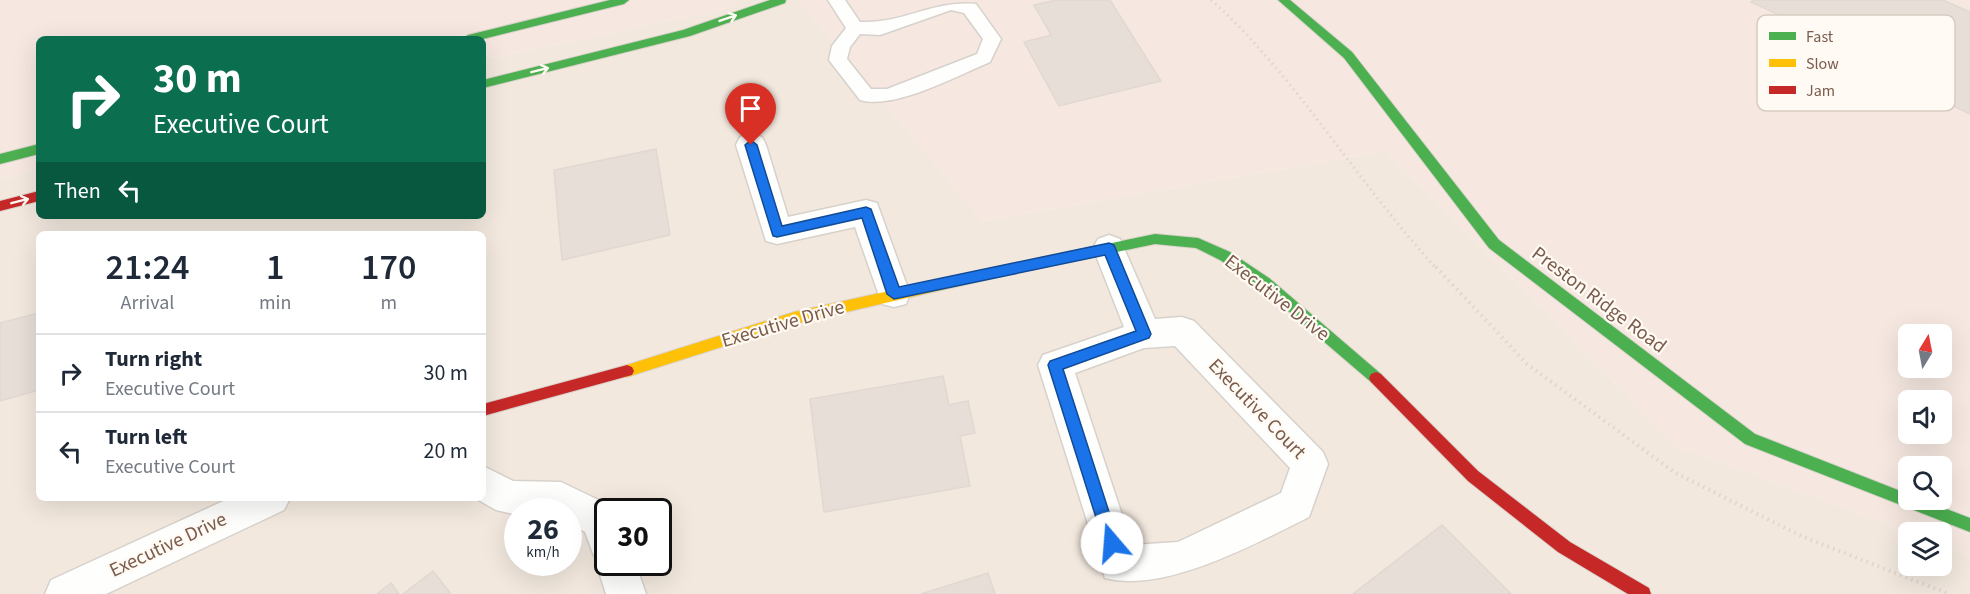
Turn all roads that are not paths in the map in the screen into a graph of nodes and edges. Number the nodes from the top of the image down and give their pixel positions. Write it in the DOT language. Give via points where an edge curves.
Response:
graph roads {
  1 [pos="624,0"];
  2 [pos="781,0"];
  3 [pos="836,0"];
  4 [pos="1283,0"];
  5 [pos="855,28"];
  6 [pos="480,36"];
  7 [pos="486,83"];
  8 [pos="751,145"];
  9 [pos="36,151"];
  10 [pos="0,159"];
  11 [pos="36,197"];
  12 [pos="0,206"];
  13 [pos="1109,248"];
  14 [pos="894,294"];
  15 [pos="1144,334"];
  16 [pos="486,409"];
  17 [pos="486,485"];
  18 [pos="264,501"];
  19 [pos="594,517"];
  20 [pos="1970,525"];
  21 [pos="620,576"];
  22 [pos="65,594"];
  23 [pos="626,594"];
  24 [pos="1643,594"];
  1 -- 6 [label="street"];
  7 -- 2 [label="street, one-way" via="686,33"];
  3 -- 5 [label="lane"];
  4 -- 20 [label="street, Preston Ridge Road" via="1348,56 1503,251 1750,439"];
  5 -- 5 [label="lane" via="841,45 838,60 866,95 890,95 984,58 992,39 970,8 950,4 880,29"];
  8 -- 14 [label="street" via="777,232 866,212"];
  9 -- 10 [label="street"];
  12 -- 11 [label="street, one-way"];
  13 -- 14 [label="street, Executive Drive"];
  13 -- 15 [label="street"];
  13 -- 24 [label="street, Executive Drive" via="1155,239 1198,243 1225,256 1264,282 1391,391 1473,476 1564,547"];
  14 -- 16 [label="street, Executive Drive" via="794,318 652,364"];
  15 -- 15 [label="street, Executive Court" via="1182,331 1310,464 1296,505 1181,560 1119,565 1055,365"];
  17 -- 19 [label="street" via="508,498 561,499"];
  18 -- 22 [label="street, Executive Drive"];
  21 -- 23 [label="street"];
}
